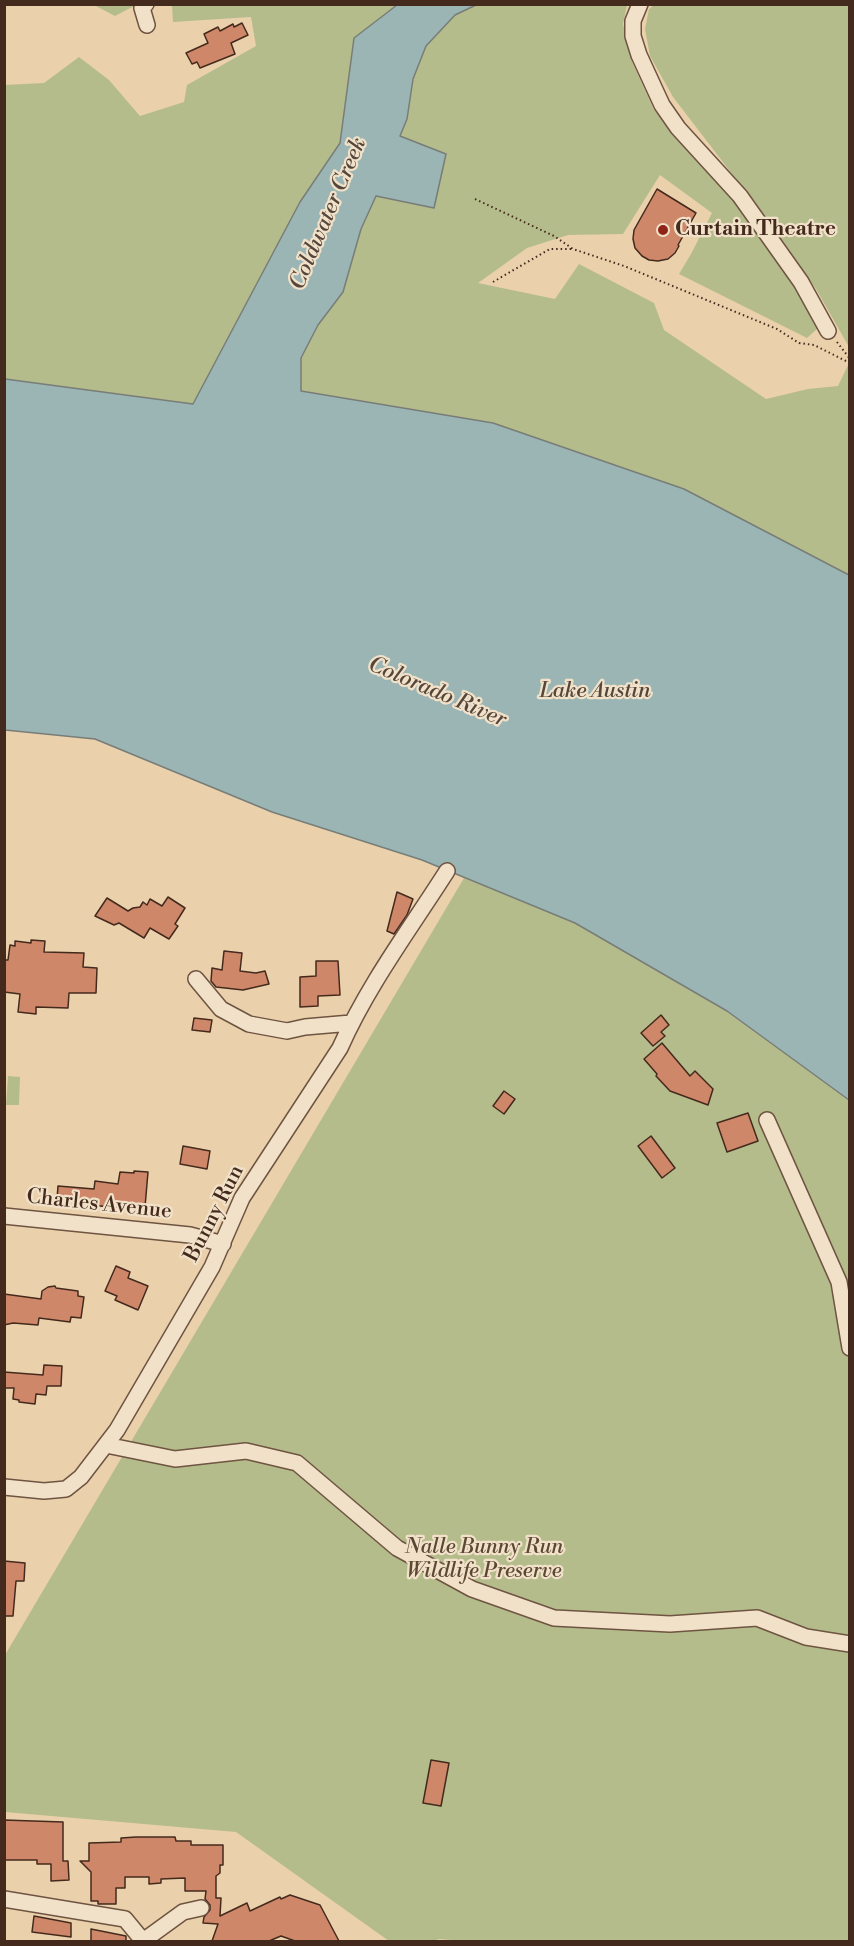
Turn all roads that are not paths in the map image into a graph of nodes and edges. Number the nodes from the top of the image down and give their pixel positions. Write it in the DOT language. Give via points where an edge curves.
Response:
graph roads {
  1 [pos="146,4"];
  2 [pos="640,4"];
  3 [pos="147,25"];
  4 [pos="828,331"];
  5 [pos="447,871"];
  6 [pos="196,979"];
  7 [pos="351,1023"];
  8 [pos="767,1120"];
  9 [pos="4,1216"];
  10 [pos="223,1244"];
  11 [pos="849,1348"];
  12 [pos="106,1444"];
  13 [pos="4,1487"];
  14 [pos="849,1644"];
  15 [pos="4,1899"];
  16 [pos="201,1908"];
  17 [pos="143,1941"];
  1 -- 3 [label="street" via="142,8"];
  2 -- 4 [label="street" via="633,21 633,36 662,105 740,196 801,282"];
  5 -- 7 [label="street, Bunny Run"];
  6 -- 7 [label="street" via="221,1009 249,1024 287,1031"];
  7 -- 10 [label="street, Bunny Run" via="340,1048 242,1198"];
  8 -- 11 [label="street" via="839,1282"];
  9 -- 10 [label="street, Charles Avenue" via="190,1235"];
  10 -- 12 [label="street, Bunny Run"];
  12 -- 13 [label="street, Bunny Run" via="81,1477 66,1489"];
  12 -- 14 [label="street" via="174,1459 246,1450 297,1463 398,1548 472,1589 554,1618 670,1624 757,1618 806,1637"];
  15 -- 17 [label="street" via="125,1919"];
  16 -- 17 [label="street" via="183,1912"];
}
